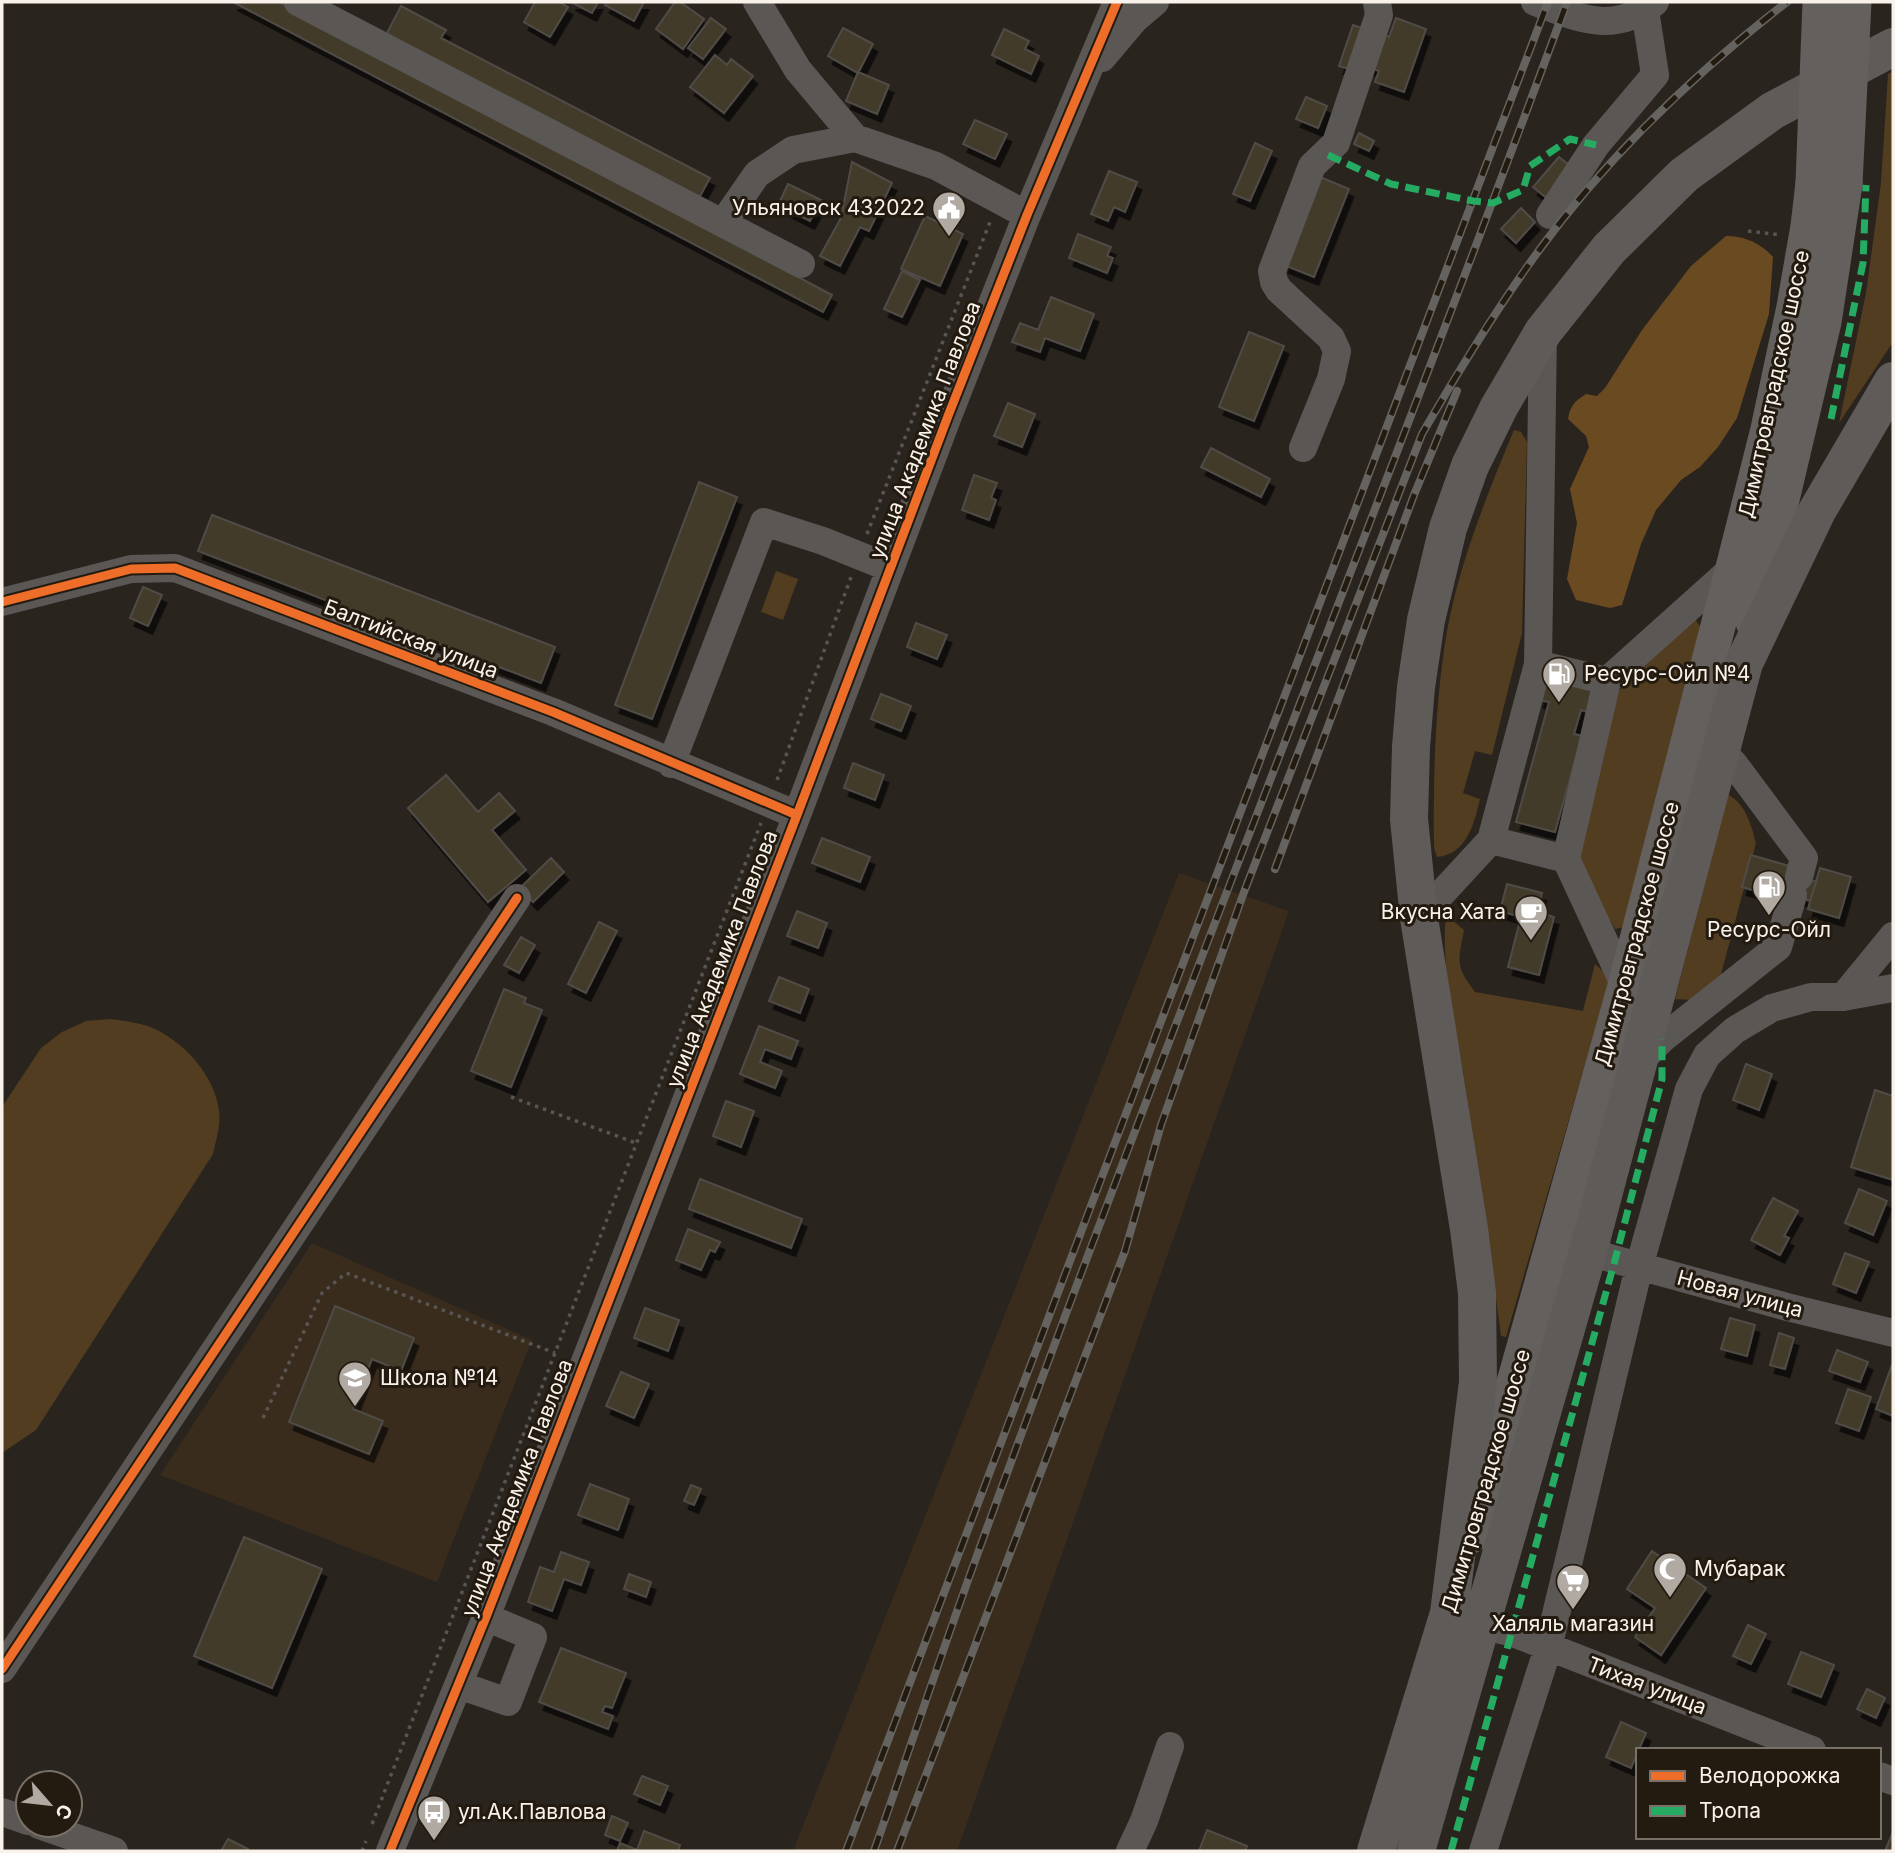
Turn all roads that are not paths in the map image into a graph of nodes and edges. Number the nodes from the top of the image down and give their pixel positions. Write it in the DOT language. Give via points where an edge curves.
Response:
graph roads {
  1 [pos="299,2"];
  2 [pos="757,2"];
  3 [pos="1117,2"];
  4 [pos="1155,2"];
  5 [pos="1377,2"];
  6 [pos="1535,2"];
  7 [pos="1820,2"];
  8 [pos="1854,2"];
  9 [pos="1650,6"];
  10 [pos="1893,47"];
  11 [pos="1070,112"];
  12 [pos="855,138"];
  13 [pos="1829,184"];
  14 [pos="1027,215"];
  15 [pos="1550,215"];
  16 [pos="723,223"];
  17 [pos="801,264"];
  18 [pos="1543,332"];
  19 [pos="1893,381"];
  20 [pos="1303,448"];
  21 [pos="890,568"];
  22 [pos="1733,568"];
  23 [pos="2,602"];
  24 [pos="1744,663"];
  25 [pos="1538,664"];
  26 [pos="1607,681"];
  27 [pos="1721,751"];
  28 [pos="671,764"];
  29 [pos="797,815"];
  30 [pos="1491,840"];
  31 [pos="1566,859"];
  32 [pos="517,898"];
  33 [pos="1419,918"];
  34 [pos="1893,936"];
  35 [pos="1625,986"];
  36 [pos="1893,988"];
  37 [pos="1843,997"];
  38 [pos="1639,1062"];
  39 [pos="1588,1252"];
  40 [pos="1639,1267"];
  41 [pos="1893,1333"];
  42 [pos="486,1617"];
  43 [pos="1465,1619"];
  44 [pos="1548,1648"];
  45 [pos="2,1669"];
  46 [pos="459,1685"];
  47 [pos="1170,1746"];
  48 [pos="1807,1748"];
  49 [pos="79,1839"];
  50 [pos="378,1845"];
  51 [pos="114,1851"];
  52 [pos="1130,1851"];
  53 [pos="1376,1851"];
  54 [pos="1416,1851"];
  55 [pos="1483,1851"];
  1 -- 16 [label="street"];
  2 -- 12 [label="street" via="798,70"];
  3 -- 11 [label="street, улица Академика Павлова"];
  4 -- 11 [label="street" via="1110,47"];
  5 -- 20 [label="street" via="1378,15 1336,143 1312,166 1272,271 1279,290 1331,338 1337,351 1331,379"];
  6 -- 9 [label="street" via="1592,21 1618,20"];
  7 -- 13 [label="main road, Димитровградское шоссе, bridge"];
  8 -- 13 [label="main road, Димитровградское шоссе, bridge"];
  9 -- 15 [label="street" via="1655,75 1596,145"];
  10 -- 18 [label="highway" via="1772,111 1684,175 1609,249"];
  11 -- 14 [label="street, улица Академика Павлова"];
  12 -- 14 [label="street" via="936,166"];
  12 -- 16 [label="street" via="793,150 757,174"];
  13 -- 22 [label="main road, Димитровградское шоссе" via="1808,226 1768,429"];
  13 -- 24 [label="main road, Димитровградское шоссе" via="1824,322"];
  14 -- 21 [label="street, улица Академика Павлова"];
  16 -- 17 [label="street"];
  18 -- 25 [label="street"];
  18 -- 33 [label="highway" via="1470,466 1448,528 1426,620 1410,747 1409,819"];
  19 -- 24 [label="highway" via="1817,511"];
  21 -- 28 [label="street" via="764,522"];
  21 -- 29 [label="street, улица Академика Павлова"];
  22 -- 26 [label="street"];
  22 -- 35 [label="main road, Димитровградское шоссе"];
  23 -- 28 [label="street, Балтийская улица" via="131,569 175,568 553,712"];
  24 -- 27 [label="highway, Димитровградское шоссе"];
  25 -- 26 [label="street"];
  25 -- 30 [label="street"];
  26 -- 31 [label="street"];
  27 -- 38 [label="highway, Димитровградское шоссе"];
  27 -- 38 [label="street" via="1804,858 1778,947"];
  28 -- 29 [label="street, Балтийская улица"];
  29 -- 42 [label="street, улица Академика Павлова"];
  30 -- 31 [label="street"];
  30 -- 33 [label="street"];
  31 -- 35 [label="street"];
  32 -- 45 [label="street"];
  33 -- 43 [label="highway" via="1477,1293 1478,1382"];
  34 -- 37 [label="street"];
  35 -- 43 [label="main road, Димитровградское шоссе"];
  36 -- 37 [label="street"];
  37 -- 40 [label="street" via="1811,997 1772,1008 1735,1030 1707,1055 1689,1089"];
  38 -- 39 [label="highway, Димитровградское шоссе"];
  39 -- 40 [label="street, Новая улица"];
  39 -- 43 [label="highway, Димитровградское шоссе"];
  40 -- 41 [label="street, Новая улица"];
  40 -- 44 [label="street"];
  42 -- 46 [label="street, улица Академика Павлова"];
  42 -- 46 [label="street" via="533,1637 508,1702"];
  43 -- 44 [label="street, Тихая улица"];
  43 -- 53 [label="highway, Димитровградское шоссе"];
  43 -- 54 [label="highway, Димитровградское шоссе"];
  44 -- 48 [label="street, Тихая улица"];
  44 -- 55 [label="street"];
  46 -- 50 [label="street, улица Академика Павлова"];
  47 -- 52 [label="street"];
  49 -- 51 [label="street"];
}
